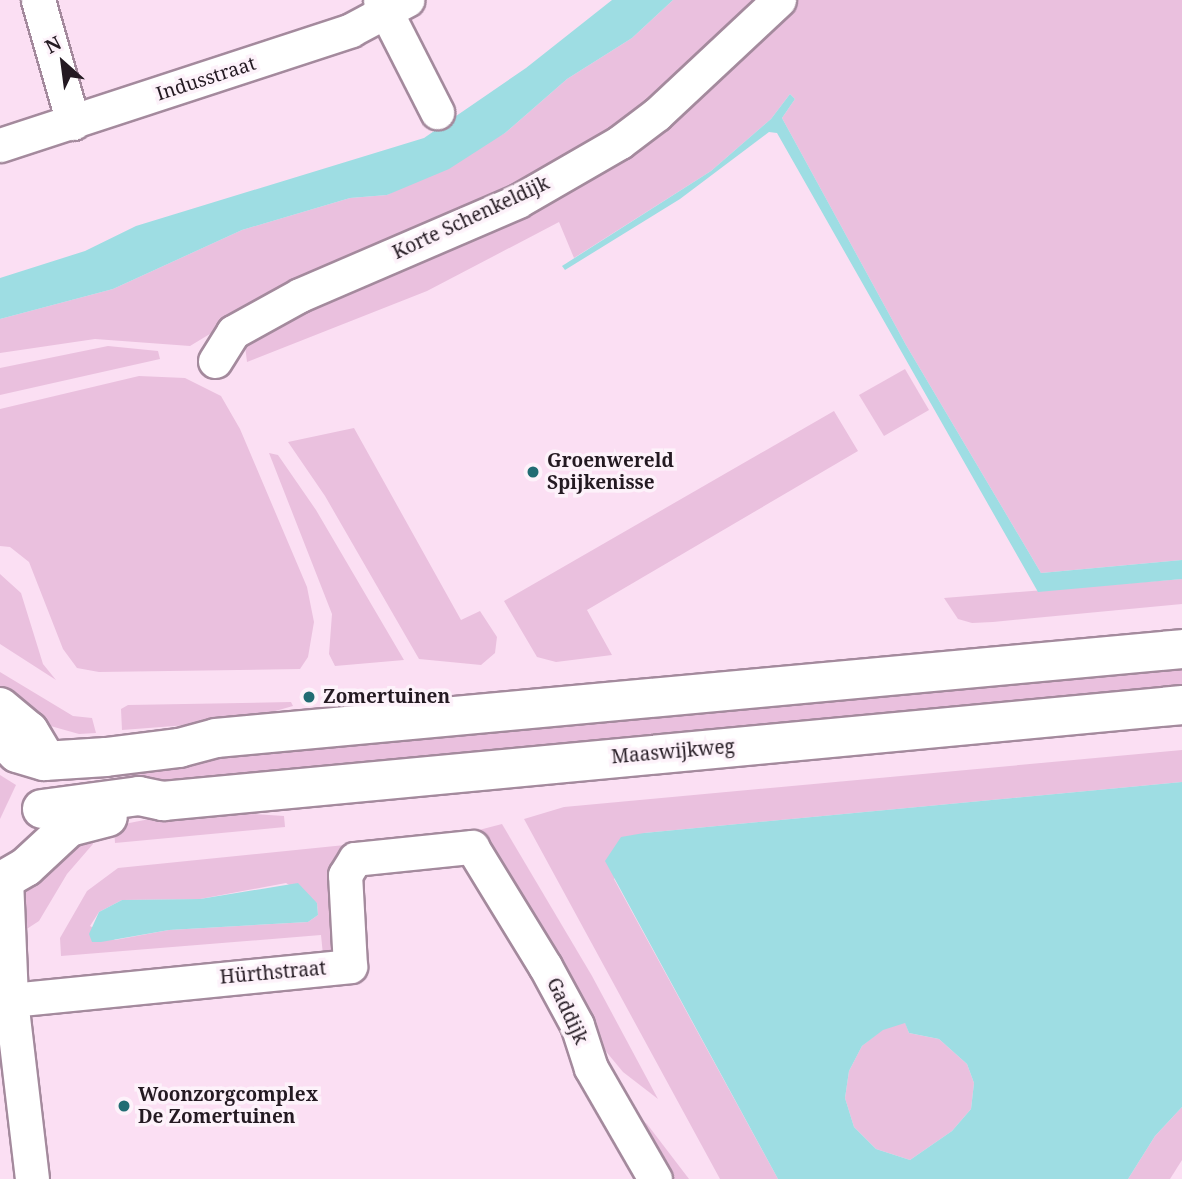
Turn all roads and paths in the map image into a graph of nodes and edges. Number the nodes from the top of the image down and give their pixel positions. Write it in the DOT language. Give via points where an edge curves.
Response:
graph roads {
  1 [pos="38,0"];
  2 [pos="779,0"];
  3 [pos="391,4"];
  4 [pos="437,113"];
  5 [pos="73,123"];
  6 [pos="0,145"];
  7 [pos="215,361"];
  8 [pos="1182,649"];
  9 [pos="1182,705"];
  10 [pos="0,707"];
  11 [pos="0,737"];
  12 [pos="41,752"];
  13 [pos="49,823"];
  14 [pos="472,847"];
  15 [pos="3,868"];
  16 [pos="6,996"];
  17 [pos="10,1077"];
  18 [pos="32,1179"];
  19 [pos="655,1179"];
  1 -- 5 [label="street"];
  2 -- 7 [label="street, Korte Schenkeldijk" via="657,114 620,142 519,201 300,295 233,332"];
  3 -- 4 [label="street"];
  3 -- 5 [label="street, Indusstraat" via="351,30"];
  5 -- 6 [label="street, Indusstraat"];
  8 -- 12 [label="street" via="216,738 175,733"];
  9 -- 13 [label="street, Maaswijkweg" via="163,801 139,796"];
  10 -- 12 [label="street"];
  11 -- 12 [label="street" via="17,753"];
  12 -- 13 [label="street"];
  13 -- 15 [label="street" via="26,836"];
  14 -- 16 [label="street, Hürthstraat" via="355,859 345,874 350,966"];
  14 -- 19 [label="street, Gaddijk" via="545,966 576,1025 591,1068"];
  15 -- 16 [label="street"];
  16 -- 17 [label="street"];
  17 -- 18 [label="street"];
}
